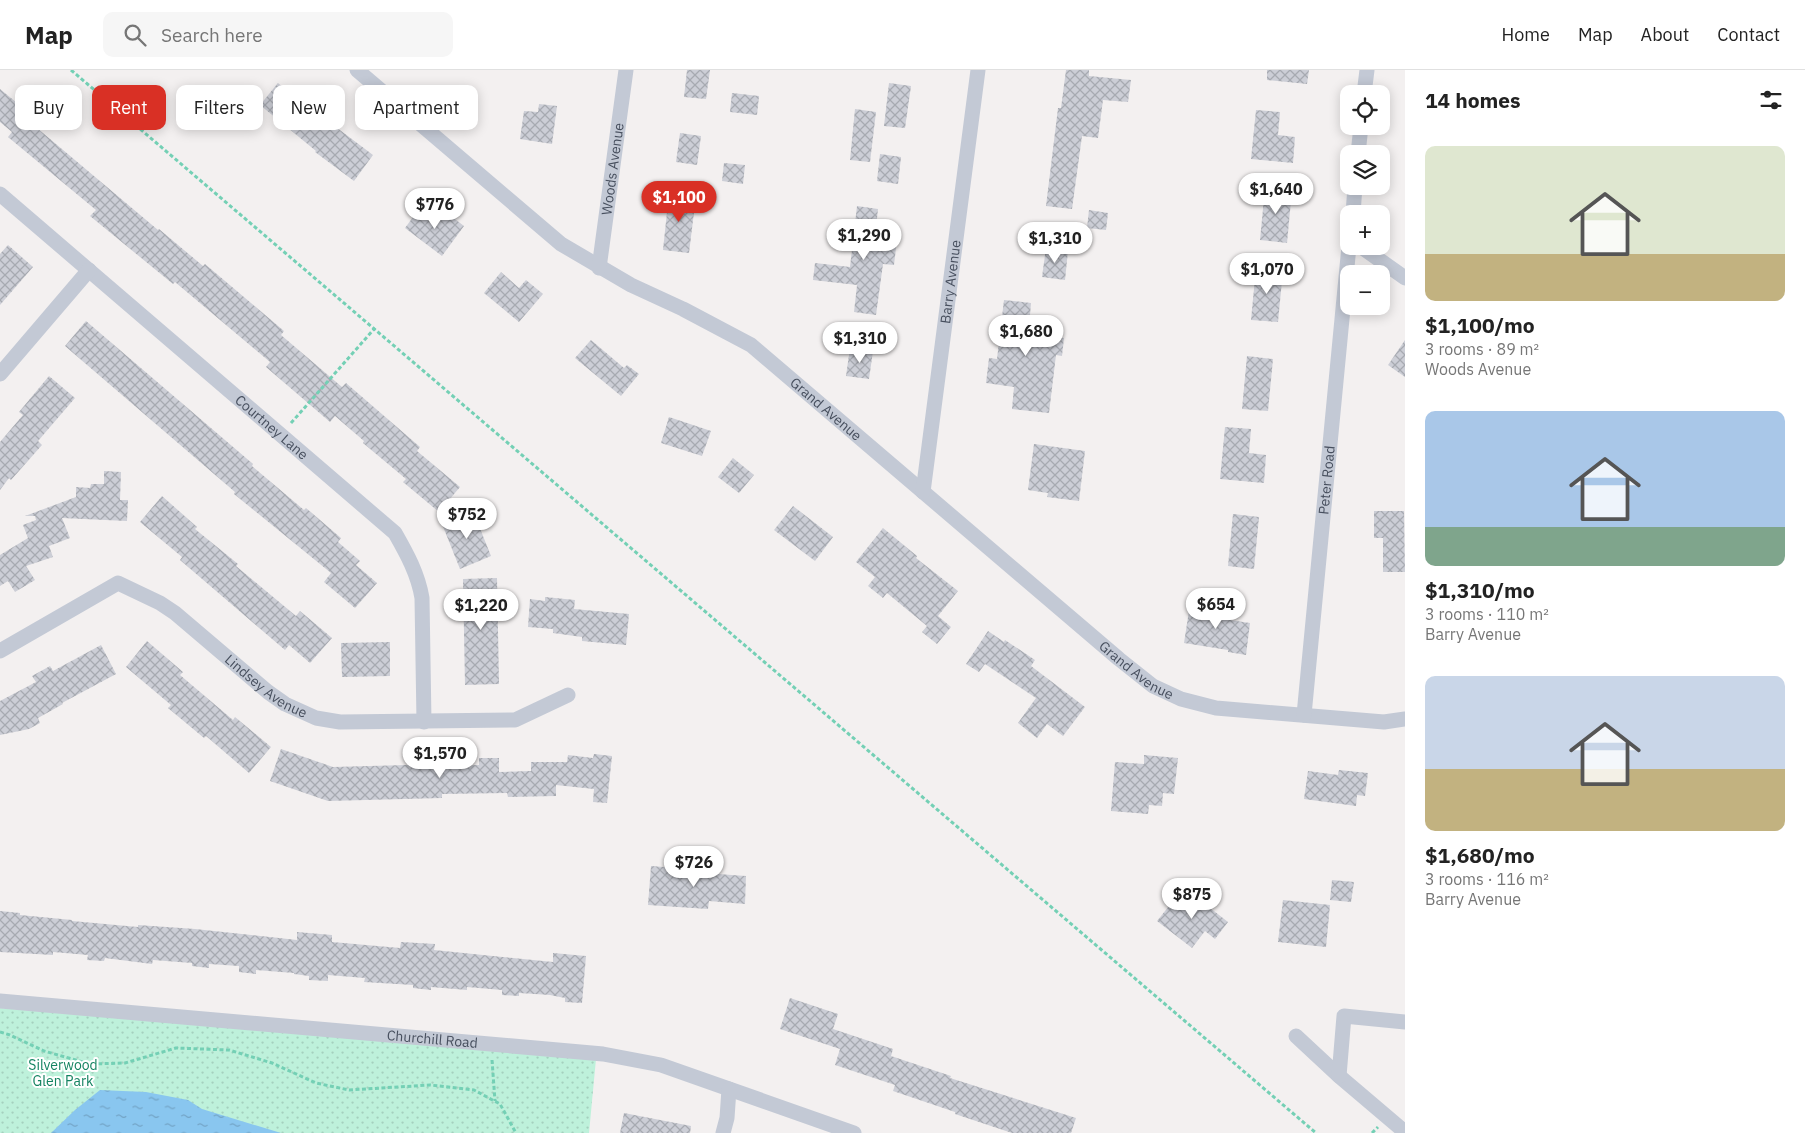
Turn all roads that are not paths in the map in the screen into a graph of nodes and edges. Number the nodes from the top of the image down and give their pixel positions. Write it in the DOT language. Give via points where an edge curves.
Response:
graph roads {
  1 [pos="358,70"];
  2 [pos="626,70"];
  3 [pos="978,70"];
  4 [pos="1367,70"];
  5 [pos="1365,85"];
  6 [pos="0,194"];
  7 [pos="1348,255"];
  8 [pos="1373,255"];
  9 [pos="599,268"];
  10 [pos="89,270"];
  11 [pos="1405,278"];
  12 [pos="0,374"];
  13 [pos="924,492"];
  14 [pos="0,651"];
  15 [pos="568,696"];
  16 [pos="1304,714"];
  17 [pos="1405,719"];
  18 [pos="424,722"];
  19 [pos="0,1001"];
  20 [pos="1405,1022"];
  21 [pos="1296,1036"];
  22 [pos="1338,1076"];
  23 [pos="729,1089"];
  24 [pos="1405,1132"];
  25 [pos="723,1133"];
  26 [pos="854,1133"];
  1 -- 9 [label="street, Grand Avenue" via="561,244"];
  2 -- 9 [label="street, Woods Avenue"];
  3 -- 13 [label="street, Barry Avenue"];
  4 -- 5 [label="street"];
  6 -- 10 [label="street, Courtney Lane"];
  7 -- 16 [label="street, Peter Road"];
  8 -- 11 [label="street"];
  9 -- 13 [label="street, Grand Avenue" via="751,345"];
  10 -- 12 [label="street"];
  10 -- 18 [label="street, Courtney Lane" via="395,533 420,584"];
  13 -- 16 [label="street, Grand Avenue" via="1153,686 1181,699 1216,708"];
  14 -- 18 [label="street, Lindsey Avenue" via="118,583 175,613 268,692 298,711 340,722"];
  15 -- 18 [label="street, Lindsey Avenue" via="515,720"];
  16 -- 17 [label="street, Grand Avenue" via="1384,722"];
  19 -- 23 [label="street, Churchill Road" via="603,1054 661,1064"];
  20 -- 22 [label="street" via="1344,1016"];
  21 -- 22 [label="street"];
  22 -- 24 [label="street"];
  23 -- 25 [label="street"];
  23 -- 26 [label="street, Churchill Road"];
}
